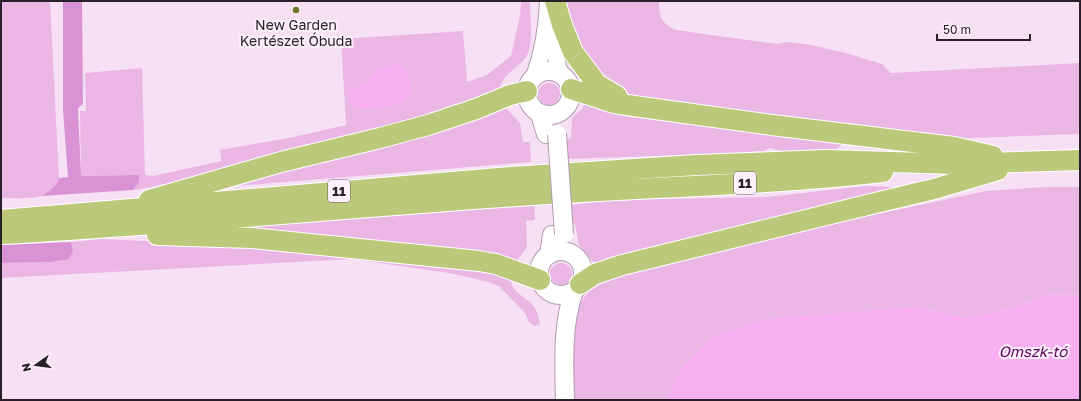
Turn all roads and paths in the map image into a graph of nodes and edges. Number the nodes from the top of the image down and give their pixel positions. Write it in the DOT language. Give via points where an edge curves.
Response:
graph roads {
  1 [pos="550,1"];
  2 [pos="555,1"];
  3 [pos="566,82"];
  4 [pos="531,84"];
  5 [pos="641,107"];
  6 [pos="560,113"];
  7 [pos="540,114"];
  8 [pos="552,134"];
  9 [pos="1080,160"];
  10 [pos="1023,162"];
  11 [pos="1,220"];
  12 [pos="107,220"];
  13 [pos="1,234"];
  14 [pos="558,234"];
  15 [pos="571,254"];
  16 [pos="549,255"];
  17 [pos="543,285"];
  18 [pos="577,287"];
  19 [pos="565,392"];
  1 -- 3 [label="street" via="555,54"];
  1 -- 4 [label="street" via="544,47"];
  2 -- 5 [label="main road" via="573,52 597,84"];
  3 -- 4 [label="main road" via="554,72 545,71"];
  3 -- 5 [label="main road" via="614,103"];
  3 -- 6 [label="main road" via="571,96 569,103"];
  4 -- 7 [label="main road" via="527,98 534,110"];
  4 -- 12 [label="main road" via="476,109 380,138 281,162"];
  5 -- 10 [label="main road" via="954,147"];
  6 -- 7 [label="main road" via="548,116"];
  6 -- 8 [label="main road"];
  7 -- 8 [label="main road"];
  8 -- 14 [label="main road, bridge"];
  9 -- 10 [label="main road, 11"];
  10 -- 12 [label="main road, 11" via="955,164 828,178"];
  10 -- 18 [label="main road" via="934,189 622,265 595,274"];
  11 -- 12 [label="main road, 11"];
  12 -- 13 [label="main road, 11"];
  12 -- 17 [label="main road" via="138,235 252,238 479,261 507,267"];
  14 -- 15 [label="main road"];
  14 -- 16 [label="main road"];
  15 -- 16 [label="main road" via="560,252"];
  15 -- 18 [label="main road" via="576,258 582,271"];
  16 -- 17 [label="main road" via="540,266 539,273"];
  17 -- 18 [label="main road" via="554,294 560,295 565,295"];
  17 -- 19 [label="main road" via="556,314"];
  18 -- 19 [label="main road" via="569,307 566,326"];
}
